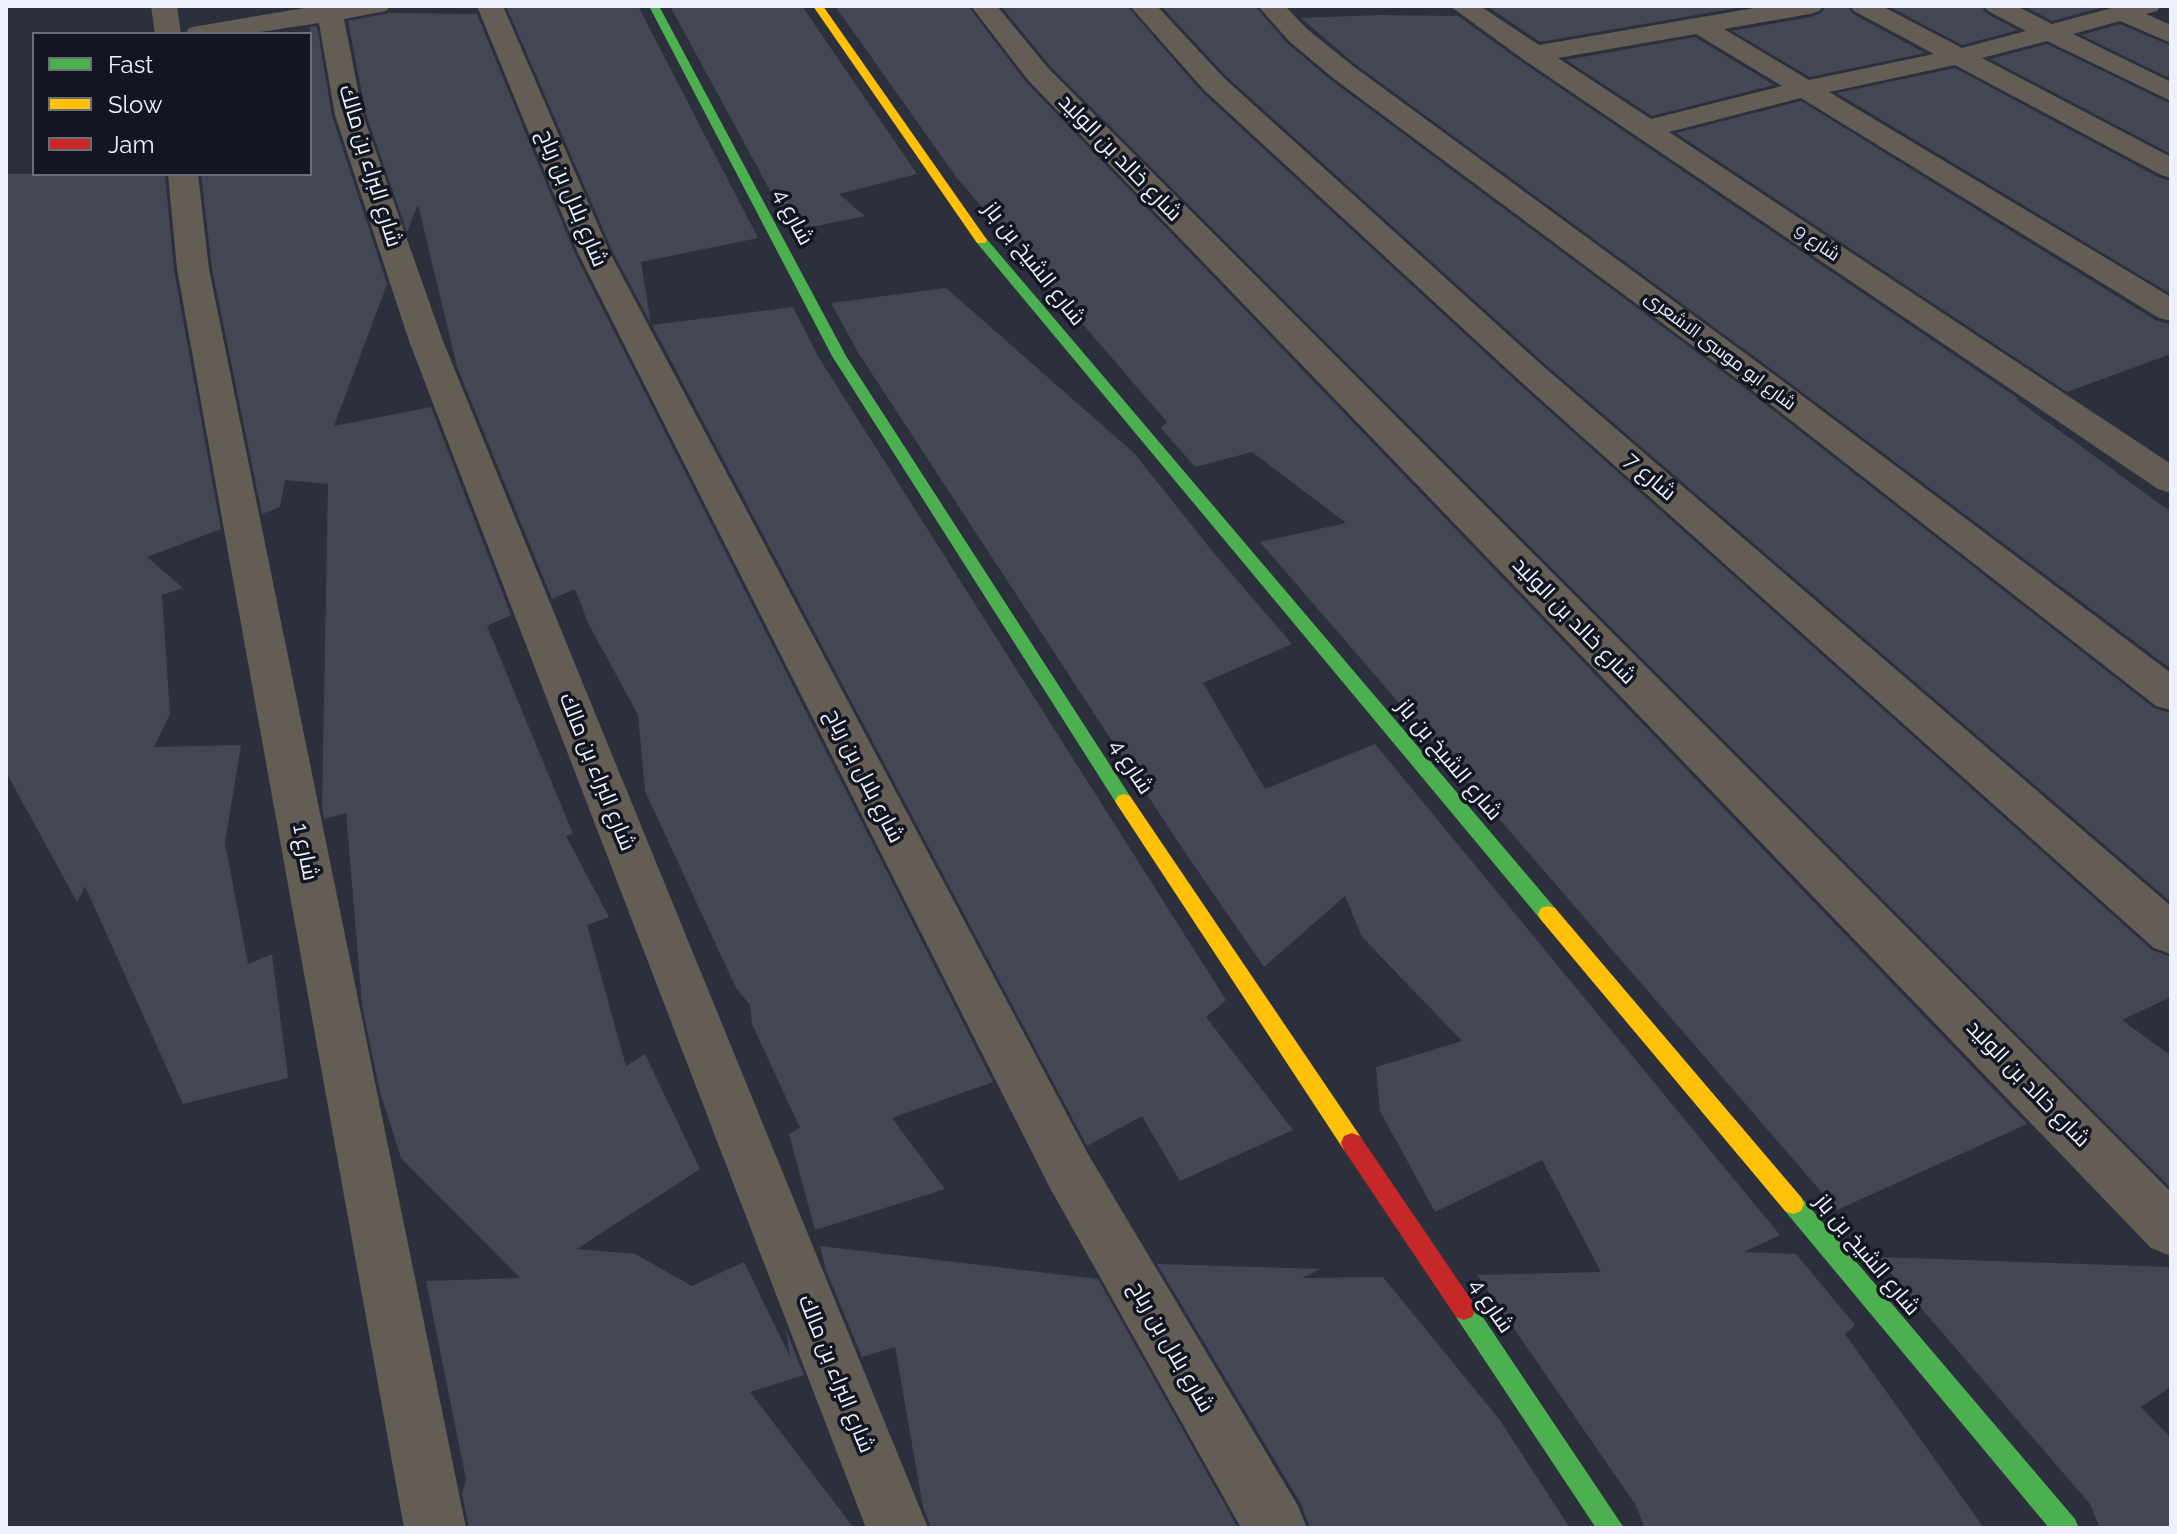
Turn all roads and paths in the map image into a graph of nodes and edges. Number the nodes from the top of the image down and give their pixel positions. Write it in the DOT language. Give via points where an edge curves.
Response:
graph roads {
  1 [pos="164,6"];
  2 [pos="377,6"];
  3 [pos="490,6"];
  4 [pos="654,6"];
  5 [pos="818,6"];
  6 [pos="984,6"];
  7 [pos="1143,6"];
  8 [pos="1271,6"];
  9 [pos="1463,6"];
  10 [pos="1810,6"];
  11 [pos="1863,6"];
  12 [pos="1997,6"];
  13 [pos="2135,9"];
  14 [pos="330,10"];
  15 [pos="1700,25"];
  16 [pos="168,32"];
  17 [pos="209,32"];
  18 [pos="2050,32"];
  19 [pos="2171,35"];
  20 [pos="1533,54"];
  21 [pos="1957,57"];
  22 [pos="1808,88"];
  23 [pos="2171,93"];
  24 [pos="1646,129"];
  25 [pos="2171,169"];
  26 [pos="183,176"];
  27 [pos="2171,311"];
  28 [pos="2171,481"];
  29 [pos="2171,695"];
  30 [pos="2171,934"];
  31 [pos="2171,1230"];
  32 [pos="435,1528"];
  33 [pos="897,1528"];
  34 [pos="1276,1528"];
  35 [pos="1611,1528"];
  36 [pos="2066,1528"];
  1 -- 16 [label="street"];
  2 -- 14 [label="street"];
  3 -- 34 [label="street, شارع بلال بن رباح" via="594,253 1069,1171"];
  4 -- 35 [label="street, شارع 4" via="839,356 1166,866"];
  5 -- 36 [label="street, شارع الشيخ بن باز" via="997,262"];
  6 -- 31 [label="street, شارع خالد بن الوليد" via="1048,85"];
  7 -- 30 [label="street, شارع 7" via="1214,84 1532,374"];
  8 -- 29 [label="street, شارع ابو موسى الاشعرى" via="1343,72 1764,383"];
  9 -- 20 [label="street, شارع 9"];
  10 -- 15 [label="street"];
  11 -- 21 [label="street"];
  12 -- 18 [label="street"];
  13 -- 18 [label="street"];
  13 -- 19 [label="street"];
  14 -- 17 [label="street"];
  14 -- 33 [label="street, شارع البراء بن مالك" via="349,115 426,341"];
  15 -- 20 [label="street"];
  15 -- 22 [label="street"];
  18 -- 21 [label="street"];
  18 -- 23 [label="street"];
  20 -- 24 [label="street, شارع 9"];
  21 -- 22 [label="street"];
  21 -- 25 [label="street"];
  22 -- 24 [label="street"];
  22 -- 27 [label="street"];
  24 -- 28 [label="street, شارع 9"];
  26 -- 32 [label="street, شارع 1" via="196,285"];
}
